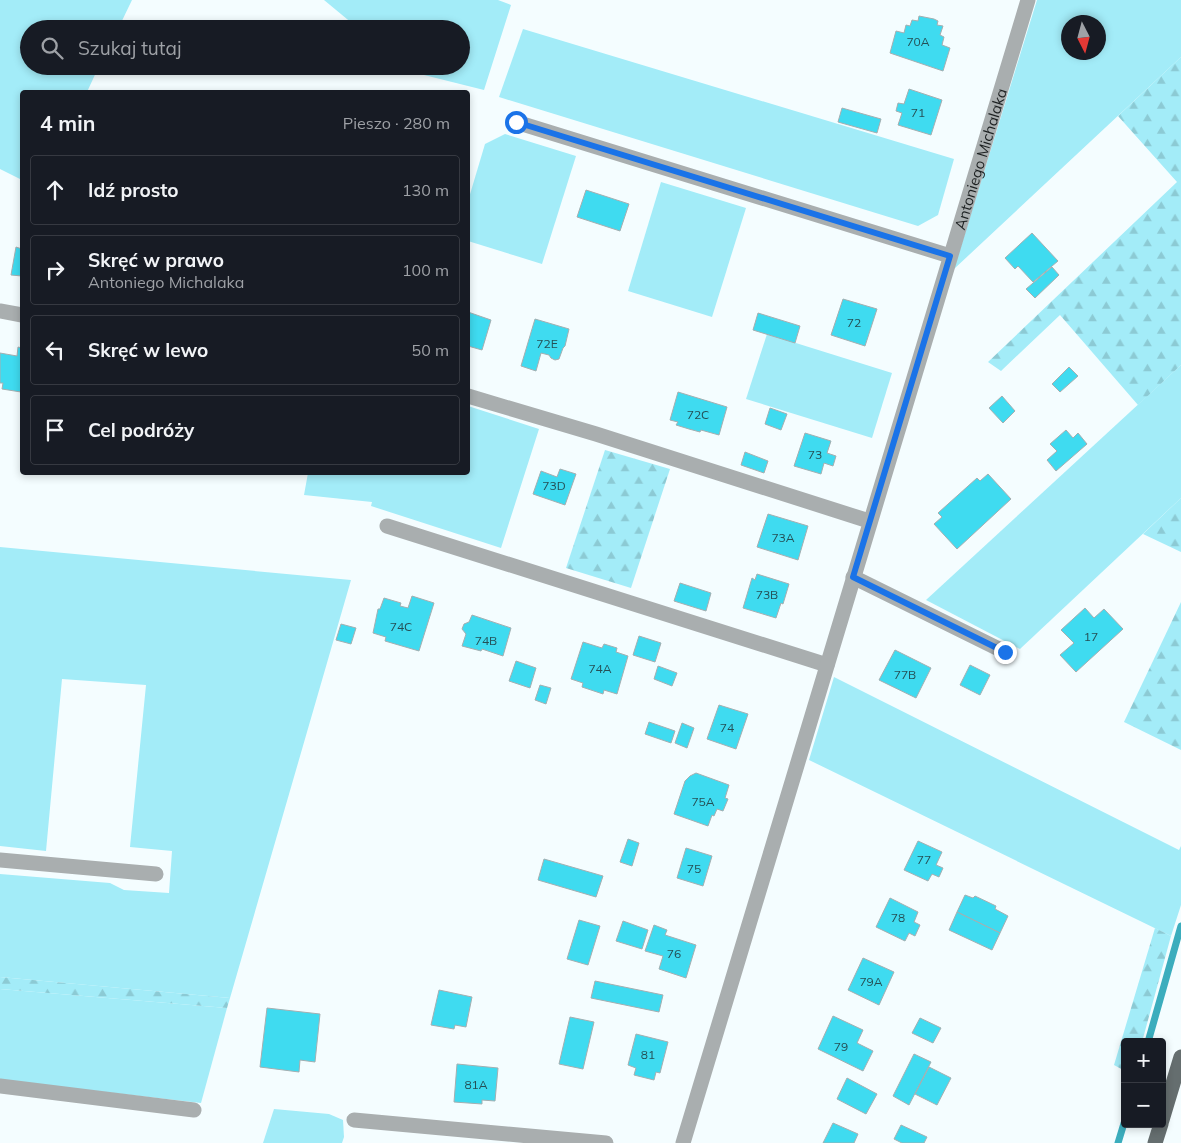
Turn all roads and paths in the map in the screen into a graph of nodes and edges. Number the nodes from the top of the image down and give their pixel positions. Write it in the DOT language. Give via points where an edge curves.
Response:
graph roads {
  1 [pos="1028,0"];
  2 [pos="516,122"];
  3 [pos="950,256"];
  4 [pos="0,311"];
  5 [pos="20,315"];
  6 [pos="470,397"];
  7 [pos="869,521"];
  8 [pos="387,526"];
  9 [pos="853,577"];
  10 [pos="1005,652"];
  11 [pos="827,666"];
  12 [pos="0,860"];
  13 [pos="156,874"];
  14 [pos="1181,1057"];
  15 [pos="0,1086"];
  16 [pos="1166,1107"];
  17 [pos="194,1110"];
  18 [pos="354,1120"];
  19 [pos="1160,1128"];
  20 [pos="606,1143"];
  21 [pos="683,1143"];
  22 [pos="1155,1143"];
  1 -- 3 [label="street, Antoniego Michalaka"];
  2 -- 3 [label="street"];
  3 -- 7 [label="street, Antoniego Michalaka"];
  4 -- 5 [label="street"];
  6 -- 7 [label="street"];
  7 -- 9 [label="street, Antoniego Michalaka"];
  8 -- 11 [label="street"];
  9 -- 10 [label="street"];
  9 -- 11 [label="street, Antoniego Michalaka"];
  11 -- 21 [label="street, Antoniego Michalaka"];
  12 -- 13 [label="street"];
  14 -- 16 [label="main road"];
  15 -- 17 [label="street"];
  18 -- 20 [label="street"];
  19 -- 22 [label="main road"];
}
